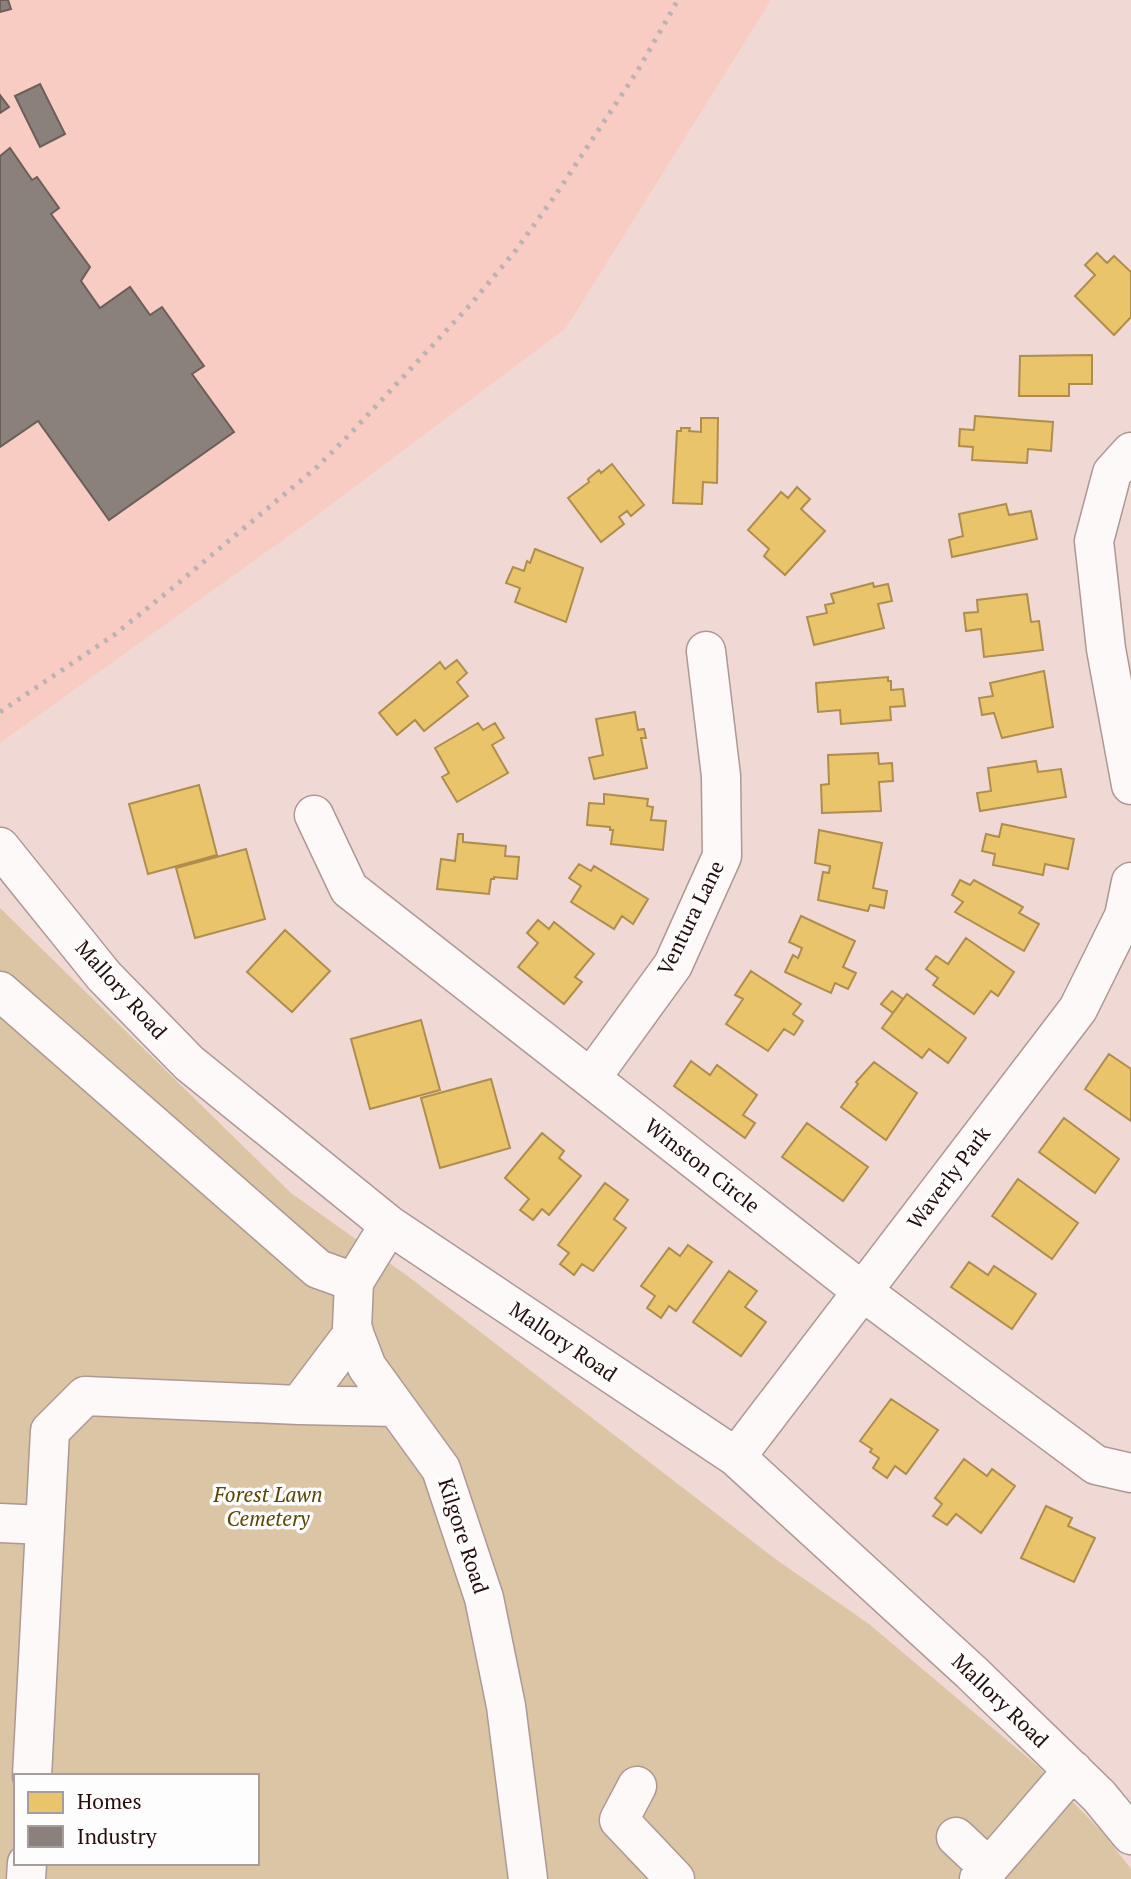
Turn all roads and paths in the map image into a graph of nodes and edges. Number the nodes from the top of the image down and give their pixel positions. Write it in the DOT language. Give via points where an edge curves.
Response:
graph roads {
  1 [pos="1131,452"];
  2 [pos="706,651"];
  3 [pos="1131,785"];
  4 [pos="314,815"];
  5 [pos="0,847"];
  6 [pos="1131,881"];
  7 [pos="0,991"];
  8 [pos="591,1078"];
  9 [pos="389,1225"];
  10 [pos="354,1282"];
  11 [pos="862,1291"];
  12 [pos="354,1332"];
  13 [pos="299,1405"];
  14 [pos="397,1407"];
  15 [pos="736,1457"];
  16 [pos="1131,1472"];
  17 [pos="0,1523"];
  18 [pos="45,1525"];
  19 [pos="1073,1770"];
  20 [pos="32,1774"];
  21 [pos="637,1786"];
  22 [pos="1131,1835"];
  23 [pos="956,1837"];
  24 [pos="984,1873"];
  25 [pos="528,1879"];
  26 [pos="675,1879"];
  1 -- 3 [label="street" via="1112,473 1094,541 1106,649"];
  2 -- 8 [label="street, Ventura Lane" via="721,776 722,856 673,965"];
  4 -- 8 [label="street, Winston Circle" via="348,889"];
  5 -- 9 [label="street, Mallory Road" via="104,976 189,1063"];
  6 -- 11 [label="street, Waverly Park" via="1124,916 1078,1009"];
  7 -- 10 [label="street" via="318,1269"];
  8 -- 11 [label="street, Winston Circle"];
  9 -- 10 [label="street"];
  9 -- 15 [label="street, Mallory Road"];
  10 -- 12 [label="street, Kilgore Road"];
  11 -- 15 [label="street, Waverly Park"];
  11 -- 16 [label="street, Winston Circle" via="1096,1465"];
  12 -- 13 [label="street"];
  12 -- 14 [label="street, Kilgore Road" via="368,1367"];
  13 -- 14 [label="street"];
  13 -- 18 [label="street" via="85,1396 50,1431"];
  14 -- 25 [label="street, Kilgore Road" via="441,1469 484,1598 506,1706"];
  15 -- 19 [label="street, Mallory Road"];
  17 -- 18 [label="street"];
  18 -- 20 [label="street"];
  19 -- 22 [label="street, Mallory Road"];
  19 -- 24 [label="street"];
  21 -- 26 [label="street" via="619,1820"];
  23 -- 24 [label="street"];
}
